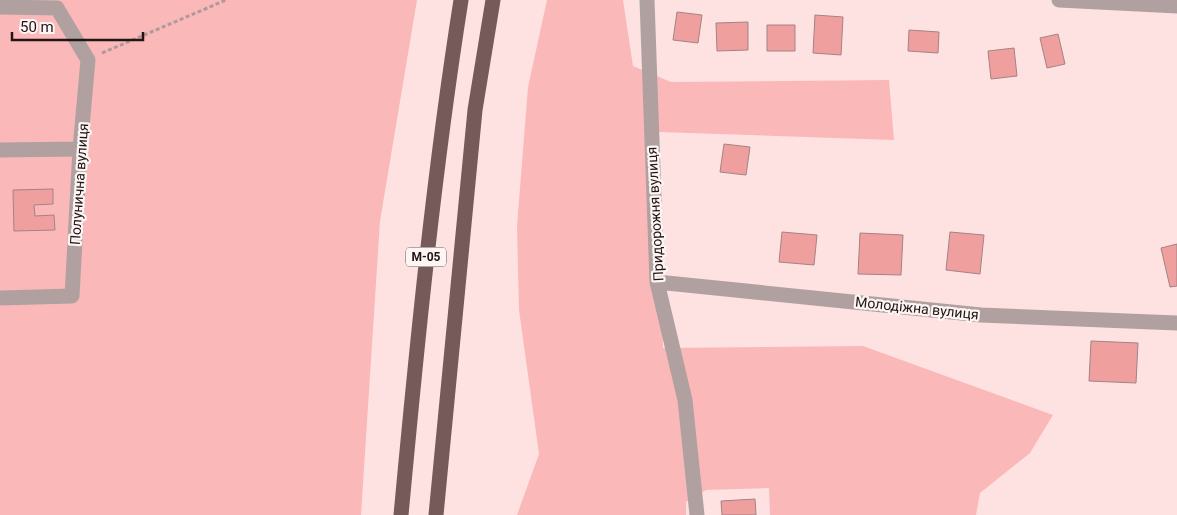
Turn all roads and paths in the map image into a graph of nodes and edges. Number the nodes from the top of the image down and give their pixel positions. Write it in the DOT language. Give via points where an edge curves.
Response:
graph roads {
  1 [pos="226,0"];
  2 [pos="462,0"];
  3 [pos="492,0"];
  4 [pos="647,0"];
  5 [pos="1059,0"];
  6 [pos="1177,6"];
  7 [pos="0,7"];
  8 [pos="88,60"];
  9 [pos="80,149"];
  10 [pos="0,150"];
  11 [pos="657,282"];
  12 [pos="0,298"];
  13 [pos="1177,323"];
  14 [pos="401,515"];
  15 [pos="436,515"];
  16 [pos="697,515"];
  1 -- 8 [label="path"];
  2 -- 14 [label="highway, М-05" via="444,110 425,266"];
  3 -- 15 [label="highway, М-05" via="475,110"];
  4 -- 11 [label="street, Придорожня вулиця"];
  5 -- 6 [label="street"];
  7 -- 8 [label="street" via="57,8"];
  8 -- 9 [label="street, Полунична вулиця"];
  9 -- 10 [label="street"];
  9 -- 12 [label="street, Полунична вулиця" via="72,296"];
  11 -- 13 [label="street, Молодіжна вулиця" via="981,315"];
  11 -- 16 [label="street, Придорожня вулиця" via="685,400"];
}
